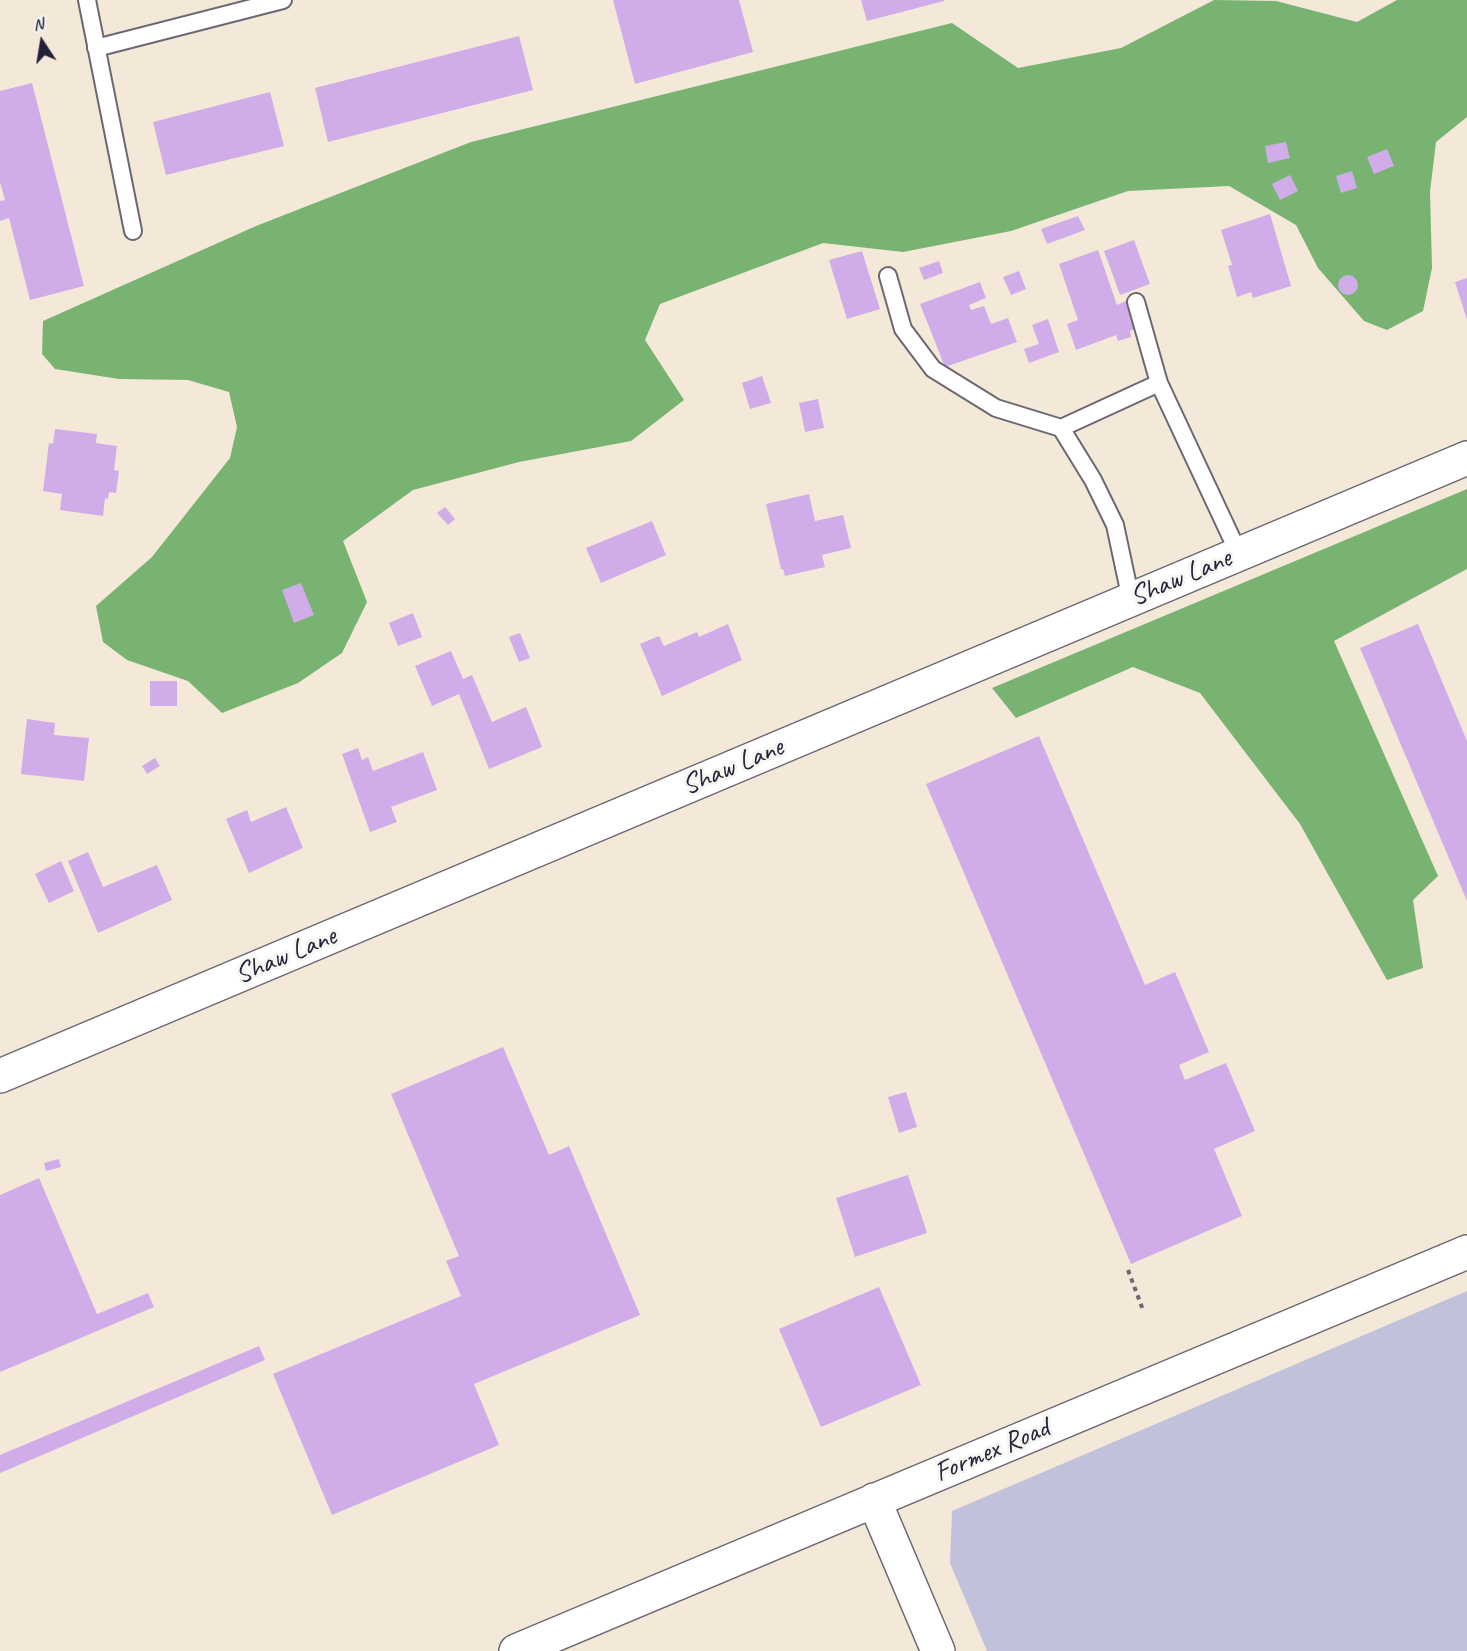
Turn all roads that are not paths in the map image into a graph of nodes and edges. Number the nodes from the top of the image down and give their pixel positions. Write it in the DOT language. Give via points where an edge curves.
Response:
graph roads {
  1 [pos="87,0"];
  2 [pos="283,0"];
  3 [pos="96,48"];
  4 [pos="133,231"];
  5 [pos="888,276"];
  6 [pos="1136,302"];
  7 [pos="1159,382"];
  8 [pos="1060,428"];
  9 [pos="1467,458"];
  10 [pos="1239,554"];
  11 [pos="1131,600"];
  12 [pos="0,1076"];
  13 [pos="1467,1252"];
  14 [pos="874,1500"];
  15 [pos="516,1651"];
  16 [pos="938,1651"];
  1 -- 3 [label="lane"];
  2 -- 3 [label="lane"];
  3 -- 4 [label="lane"];
  5 -- 8 [label="lane" via="903,329 933,369 996,408"];
  6 -- 7 [label="lane"];
  7 -- 8 [label="lane"];
  7 -- 10 [label="lane"];
  8 -- 11 [label="lane" via="1093,480 1115,525"];
  9 -- 10 [label="street, Shaw Lane"];
  10 -- 11 [label="street, Shaw Lane"];
  11 -- 12 [label="street, Shaw Lane"];
  13 -- 14 [label="street, Formex Road"];
  14 -- 15 [label="street, Formex Road"];
  14 -- 16 [label="street"];
}
